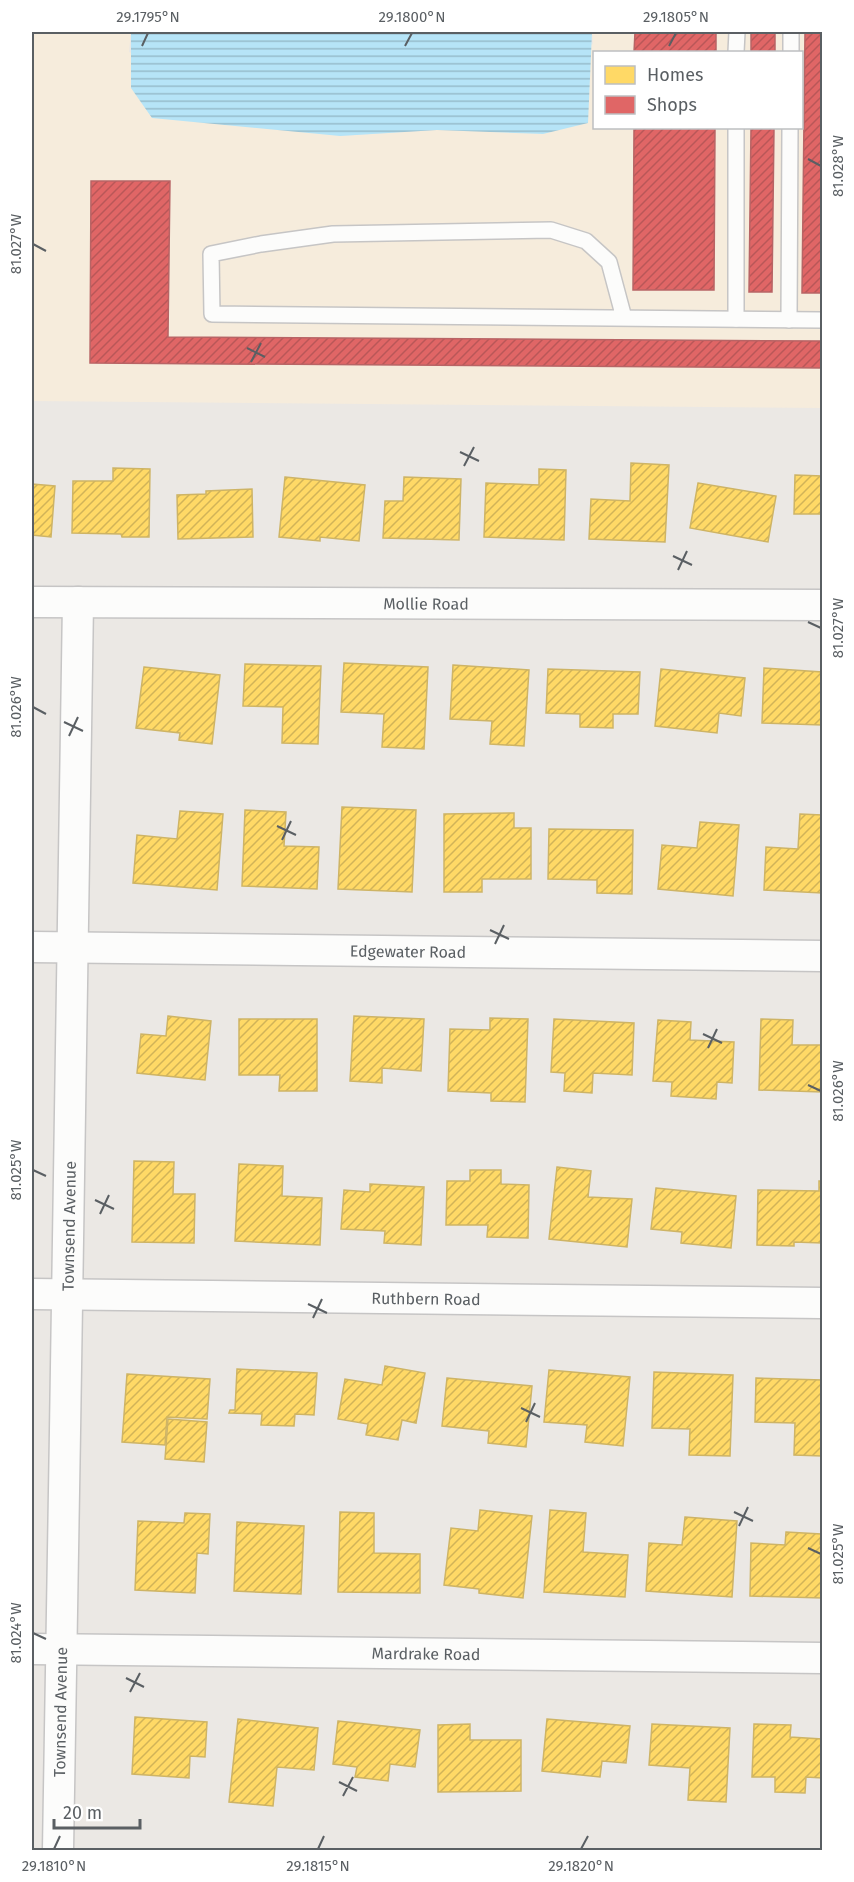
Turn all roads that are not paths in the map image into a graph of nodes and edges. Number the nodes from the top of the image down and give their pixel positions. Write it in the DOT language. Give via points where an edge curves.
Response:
graph roads {
  1 [pos="736,32"];
  2 [pos="791,32"];
  3 [pos="736,51"];
  4 [pos="791,51"];
  5 [pos="736,129"];
  6 [pos="790,129"];
  7 [pos="624,318"];
  8 [pos="736,319"];
  9 [pos="789,320"];
  10 [pos="822,320"];
  11 [pos="32,602"];
  12 [pos="78,602"];
  13 [pos="822,605"];
  14 [pos="32,947"];
  15 [pos="75,948"];
  16 [pos="822,956"];
  17 [pos="32,1294"];
  18 [pos="67,1294"];
  19 [pos="822,1303"];
  20 [pos="46,1649"];
  21 [pos="822,1658"];
  22 [pos="58,1851"];
  1 -- 3 [label="lane"];
  2 -- 4 [label="lane"];
  5 -- 8 [label="lane"];
  6 -- 9 [label="lane"];
  7 -- 7 [label="lane" via="212,314 211,254 333,234 551,230 586,241 609,262"];
  7 -- 8 [label="lane"];
  8 -- 9 [label="lane"];
  9 -- 10 [label="lane"];
  11 -- 12 [label="street, Mollie Road"];
  12 -- 13 [label="street, Mollie Road"];
  12 -- 15 [label="street, Townsend Avenue"];
  14 -- 15 [label="street, Edgewater Road"];
  15 -- 16 [label="street, Edgewater Road"];
  15 -- 18 [label="street, Townsend Avenue"];
  17 -- 18 [label="street, Ruthbern Road"];
  18 -- 19 [label="street, Ruthbern Road"];
  18 -- 20 [label="street, Townsend Avenue"];
  20 -- 21 [label="street, Mardrake Road"];
  20 -- 22 [label="street, Townsend Avenue"];
}
